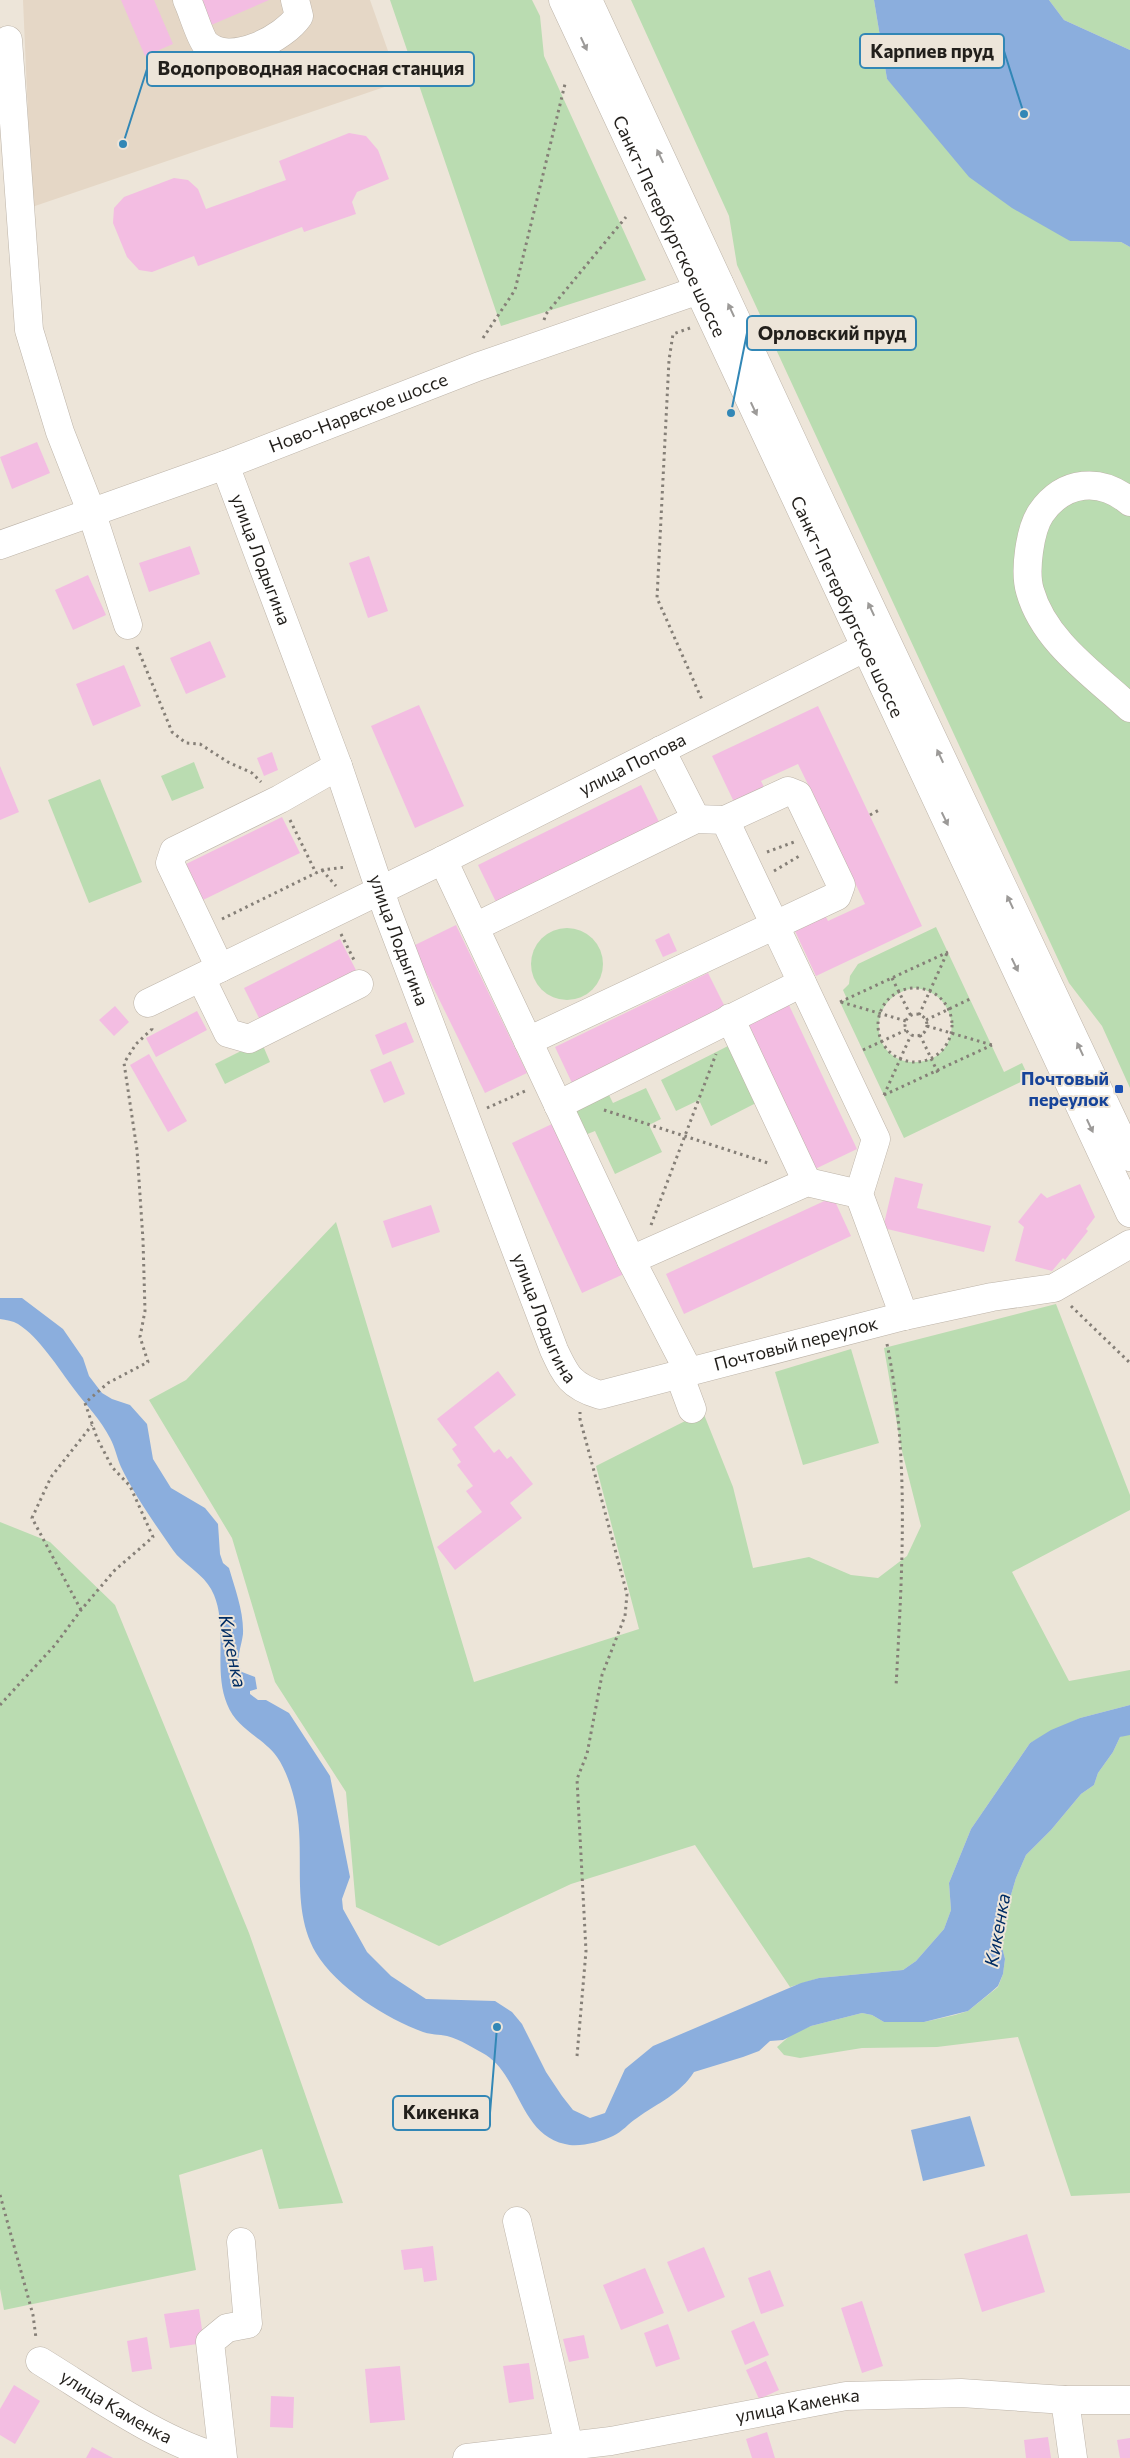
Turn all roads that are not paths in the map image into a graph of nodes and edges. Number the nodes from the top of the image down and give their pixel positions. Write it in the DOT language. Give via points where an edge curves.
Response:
graph roads {
  1 [pos="187,0"];
  2 [pos="295,0"];
  3 [pos="563,0"];
  4 [pos="588,0"];
  5 [pos="8,40"];
  6 [pos="708,287"];
  7 [pos="225,465"];
  8 [pos="1130,502"];
  9 [pos="91,511"];
  10 [pos="0,545"];
  11 [pos="128,625"];
  12 [pos="875,642"];
  13 [pos="1130,708"];
  14 [pos="661,750"];
  15 [pos="338,766"];
  16 [pos="696,819"];
  17 [pos="725,820"];
  18 [pos="443,860"];
  19 [pos="381,891"];
  20 [pos="774,924"];
  21 [pos="475,927"];
  22 [pos="211,973"];
  23 [pos="358,974"];
  24 [pos="802,984"];
  25 [pos="148,1003"];
  26 [pos="730,1018"];
  27 [pos="528,1041"];
  28 [pos="564,1102"];
  29 [pos="1130,1157"];
  30 [pos="805,1178"];
  31 [pos="859,1194"];
  32 [pos="1130,1213"];
  33 [pos="1130,1244"];
  34 [pos="634,1258"];
  35 [pos="893,1318"];
  36 [pos="684,1373"];
  37 [pos="591,1392"];
  38 [pos="692,1409"];
  39 [pos="517,2221"];
  40 [pos="241,2242"];
  41 [pos="40,2361"];
  42 [pos="1066,2400"];
  43 [pos="1130,2400"];
  44 [pos="569,2446"];
  45 [pos="611,2449"];
  46 [pos="194,2454"];
  47 [pos="223,2458"];
  48 [pos="467,2458"];
  49 [pos="1074,2458"];
  1 -- 2 [label="street" via="205,42 221,51 233,53 258,45 291,27 299,16"];
  3 -- 6 [label="street, Санкт-Петербургское шоссе, one-way"];
  6 -- 4 [label="street, Санкт-Петербургское шоссе, one-way"];
  5 -- 9 [label="street" via="29,330 60,432"];
  6 -- 7 [label="street, Ново-Нарвское шоссе" via="477,366"];
  6 -- 12 [label="street, Санкт-Петербургское шоссе"];
  7 -- 9 [label="street, Ново-Нарвское шоссе"];
  7 -- 15 [label="street, улица Лодыгина"];
  8 -- 13 [label="street" via="1099,484 1076,486 1058,496 1041,513 1032,534 1028,562 1029,590 1041,617 1059,643"];
  9 -- 10 [label="street, Ново-Нарвское шоссе"];
  9 -- 11 [label="street"];
  12 -- 14 [label="street, улица Попова"];
  29 -- 12 [label="street, Санкт-Петербургское шоссе, one-way"];
  12 -- 32 [label="street, Санкт-Петербургское шоссе, one-way"];
  14 -- 16 [label="street"];
  14 -- 18 [label="street, улица Попова"];
  15 -- 19 [label="street, улица Лодыгина"];
  15 -- 22 [label="street" via="280,799 174,851 170,863 202,929"];
  16 -- 17 [label="street"];
  16 -- 21 [label="street"];
  17 -- 20 [label="street"];
  17 -- 20 [label="street" via="788,791 798,794 842,885 837,896"];
  18 -- 19 [label="street, улица Попова"];
  18 -- 21 [label="street"];
  19 -- 22 [label="street, улица Попова"];
  19 -- 37 [label="street, улица Лодыгина" via="554,1350 566,1376"];
  20 -- 24 [label="street"];
  20 -- 27 [label="street"];
  21 -- 27 [label="street"];
  22 -- 23 [label="street" via="228,1032 249,1039"];
  22 -- 25 [label="street, улица Попова"];
  24 -- 26 [label="street"];
  24 -- 31 [label="street" via="876,1139"];
  26 -- 28 [label="street"];
  26 -- 30 [label="street"];
  27 -- 28 [label="street"];
  28 -- 34 [label="street"];
  30 -- 31 [label="street"];
  30 -- 34 [label="street"];
  31 -- 35 [label="street"];
  33 -- 35 [label="street, Почтовый переулок" via="1054,1288 992,1297"];
  34 -- 36 [label="street"];
  35 -- 36 [label="street, Почтовый переулок"];
  36 -- 37 [label="street, Почтовый переулок"];
  36 -- 38 [label="street"];
  39 -- 44 [label="street"];
  40 -- 47 [label="street" via="248,2324 227,2328 210,2342"];
  41 -- 46 [label="street, улица Каменка"];
  42 -- 43 [label="street, улица Каменка"];
  42 -- 45 [label="street, улица Каменка" via="961,2393 846,2396"];
  42 -- 49 [label="street"];
  44 -- 45 [label="street, улица Каменка"];
  44 -- 48 [label="street, улица Каменка"];
  46 -- 47 [label="street, улица Каменка"];
}
